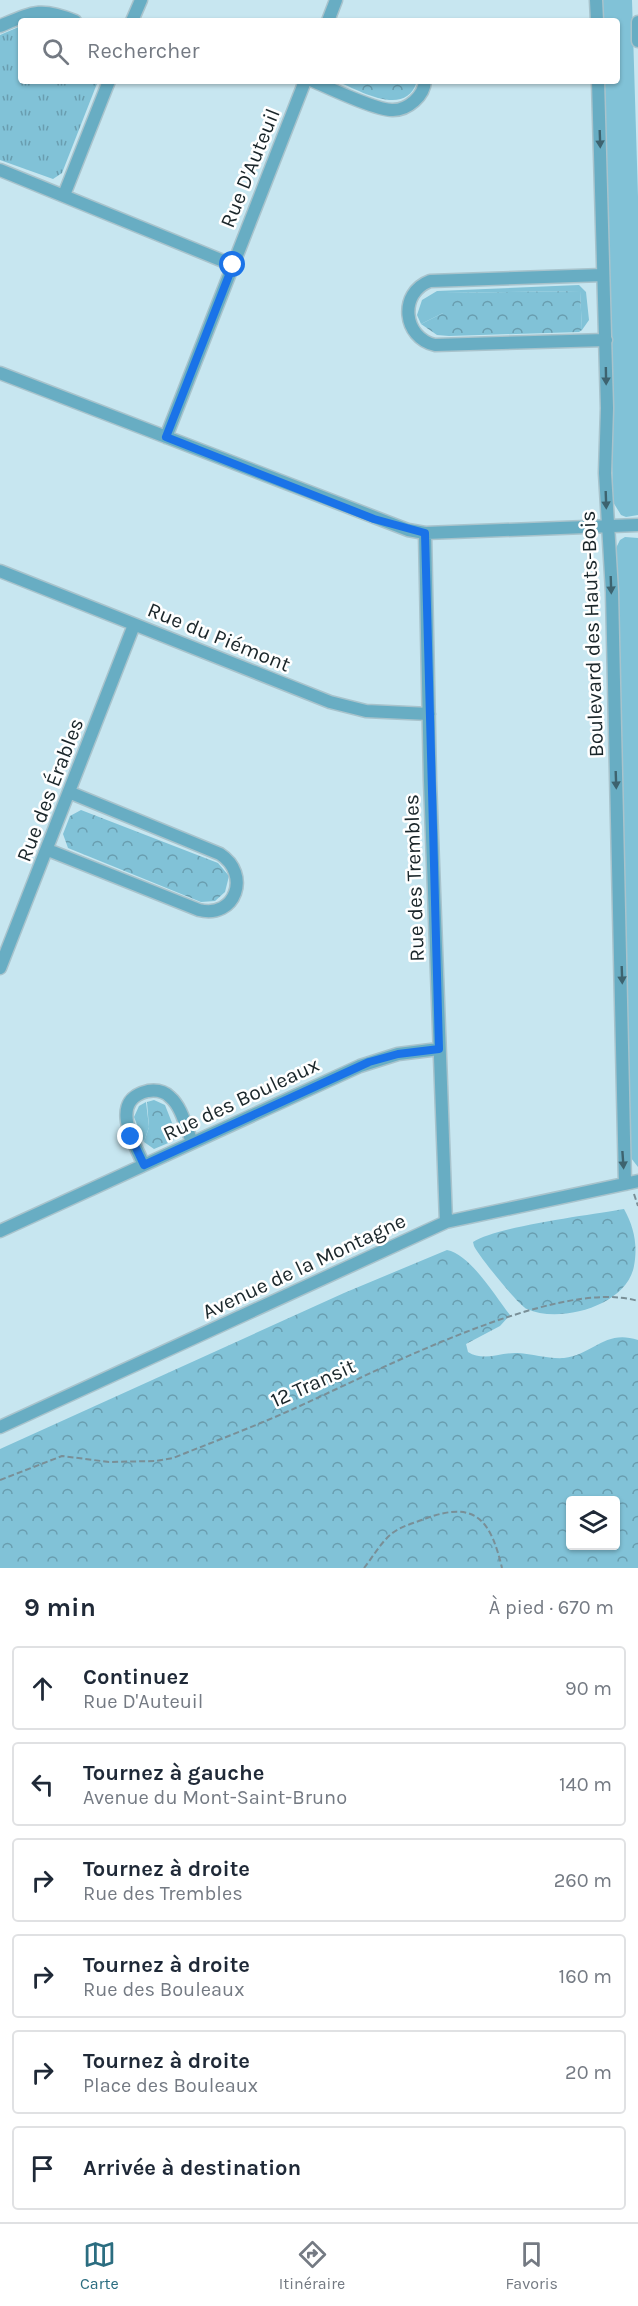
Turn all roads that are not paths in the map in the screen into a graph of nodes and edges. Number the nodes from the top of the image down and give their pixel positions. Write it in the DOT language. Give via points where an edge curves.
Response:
graph roads {
  1 [pos="141,0"];
  2 [pos="336,0"];
  3 [pos="596,0"];
  4 [pos="18,18"];
  5 [pos="19,18"];
  6 [pos="67,18"];
  7 [pos="133,18"];
  8 [pos="332,18"];
  9 [pos="597,18"];
  10 [pos="638,22"];
  11 [pos="0,26"];
  12 [pos="638,42"];
  13 [pos="108,84"];
  14 [pos="304,84"];
  15 [pos="321,84"];
  16 [pos="424,84"];
  17 [pos="598,84"];
  18 [pos="0,170"];
  19 [pos="64,195"];
  20 [pos="233,265"];
  21 [pos="603,275"];
  22 [pos="606,339"];
  23 [pos="0,373"];
  24 [pos="166,437"];
  25 [pos="638,525"];
  26 [pos="607,527"];
  27 [pos="425,533"];
  28 [pos="0,571"];
  29 [pos="134,625"];
  30 [pos="429,714"];
  31 [pos="71,793"];
  32 [pos="48,850"];
  33 [pos="0,968"];
  34 [pos="439,1049"];
  35 [pos="192,1142"];
  36 [pos="144,1165"];
  37 [pos="632,1183"];
  38 [pos="446,1222"];
  39 [pos="0,1232"];
  40 [pos="0,1427"];
  1 -- 7 [label="street"];
  2 -- 8 [label="street"];
  3 -- 9 [label="street"];
  4 -- 11 [label="street"];
  5 -- 6 [label="street" via="36,11"];
  10 -- 12 [label="street"];
  13 -- 19 [label="street"];
  14 -- 20 [label="street, Rue D'Auteuil"];
  15 -- 16 [label="street" via="392,111 417,99"];
  17 -- 21 [label="street, Boulevard des Hauts-Bois, one-way"];
  18 -- 19 [label="street"];
  19 -- 20 [label="street"];
  20 -- 24 [label="street, Rue D'Auteuil"];
  21 -- 22 [label="street, Boulevard des Hauts-Bois"];
  21 -- 22 [label="street" via="430,281 415,291 407,305 415,333 435,345"];
  22 -- 26 [label="street, Boulevard des Hauts-Bois, one-way"];
  23 -- 24 [label="street"];
  24 -- 27 [label="street" via="374,519"];
  25 -- 26 [label="street"];
  26 -- 27 [label="street"];
  26 -- 37 [label="street, Boulevard des Hauts-Bois, one-way"];
  27 -- 30 [label="street, Rue des Trembles"];
  28 -- 29 [label="street, Rue du Piémont"];
  29 -- 30 [label="street, Rue du Piémont" via="347,707"];
  29 -- 31 [label="street, Rue des Érables"];
  30 -- 34 [label="street, Rue des Trembles"];
  31 -- 32 [label="street, Rue des Érables"];
  31 -- 32 [label="street" via="220,854 237,872 235,890 223,908 206,912"];
  32 -- 33 [label="street, Rue des Érables"];
  34 -- 35 [label="street, Rue des Bouleaux" via="369,1062"];
  34 -- 38 [label="street, Rue des Trembles"];
  35 -- 36 [label="street, Rue des Bouleaux"];
  35 -- 36 [label="street" via="172,1099 160,1092 143,1093 131,1102 126,1113 128,1131"];
  36 -- 39 [label="street, Rue des Bouleaux"];
  37 -- 38 [label="street, Avenue de la Montagne"];
  38 -- 40 [label="street, Avenue de la Montagne"];
}
